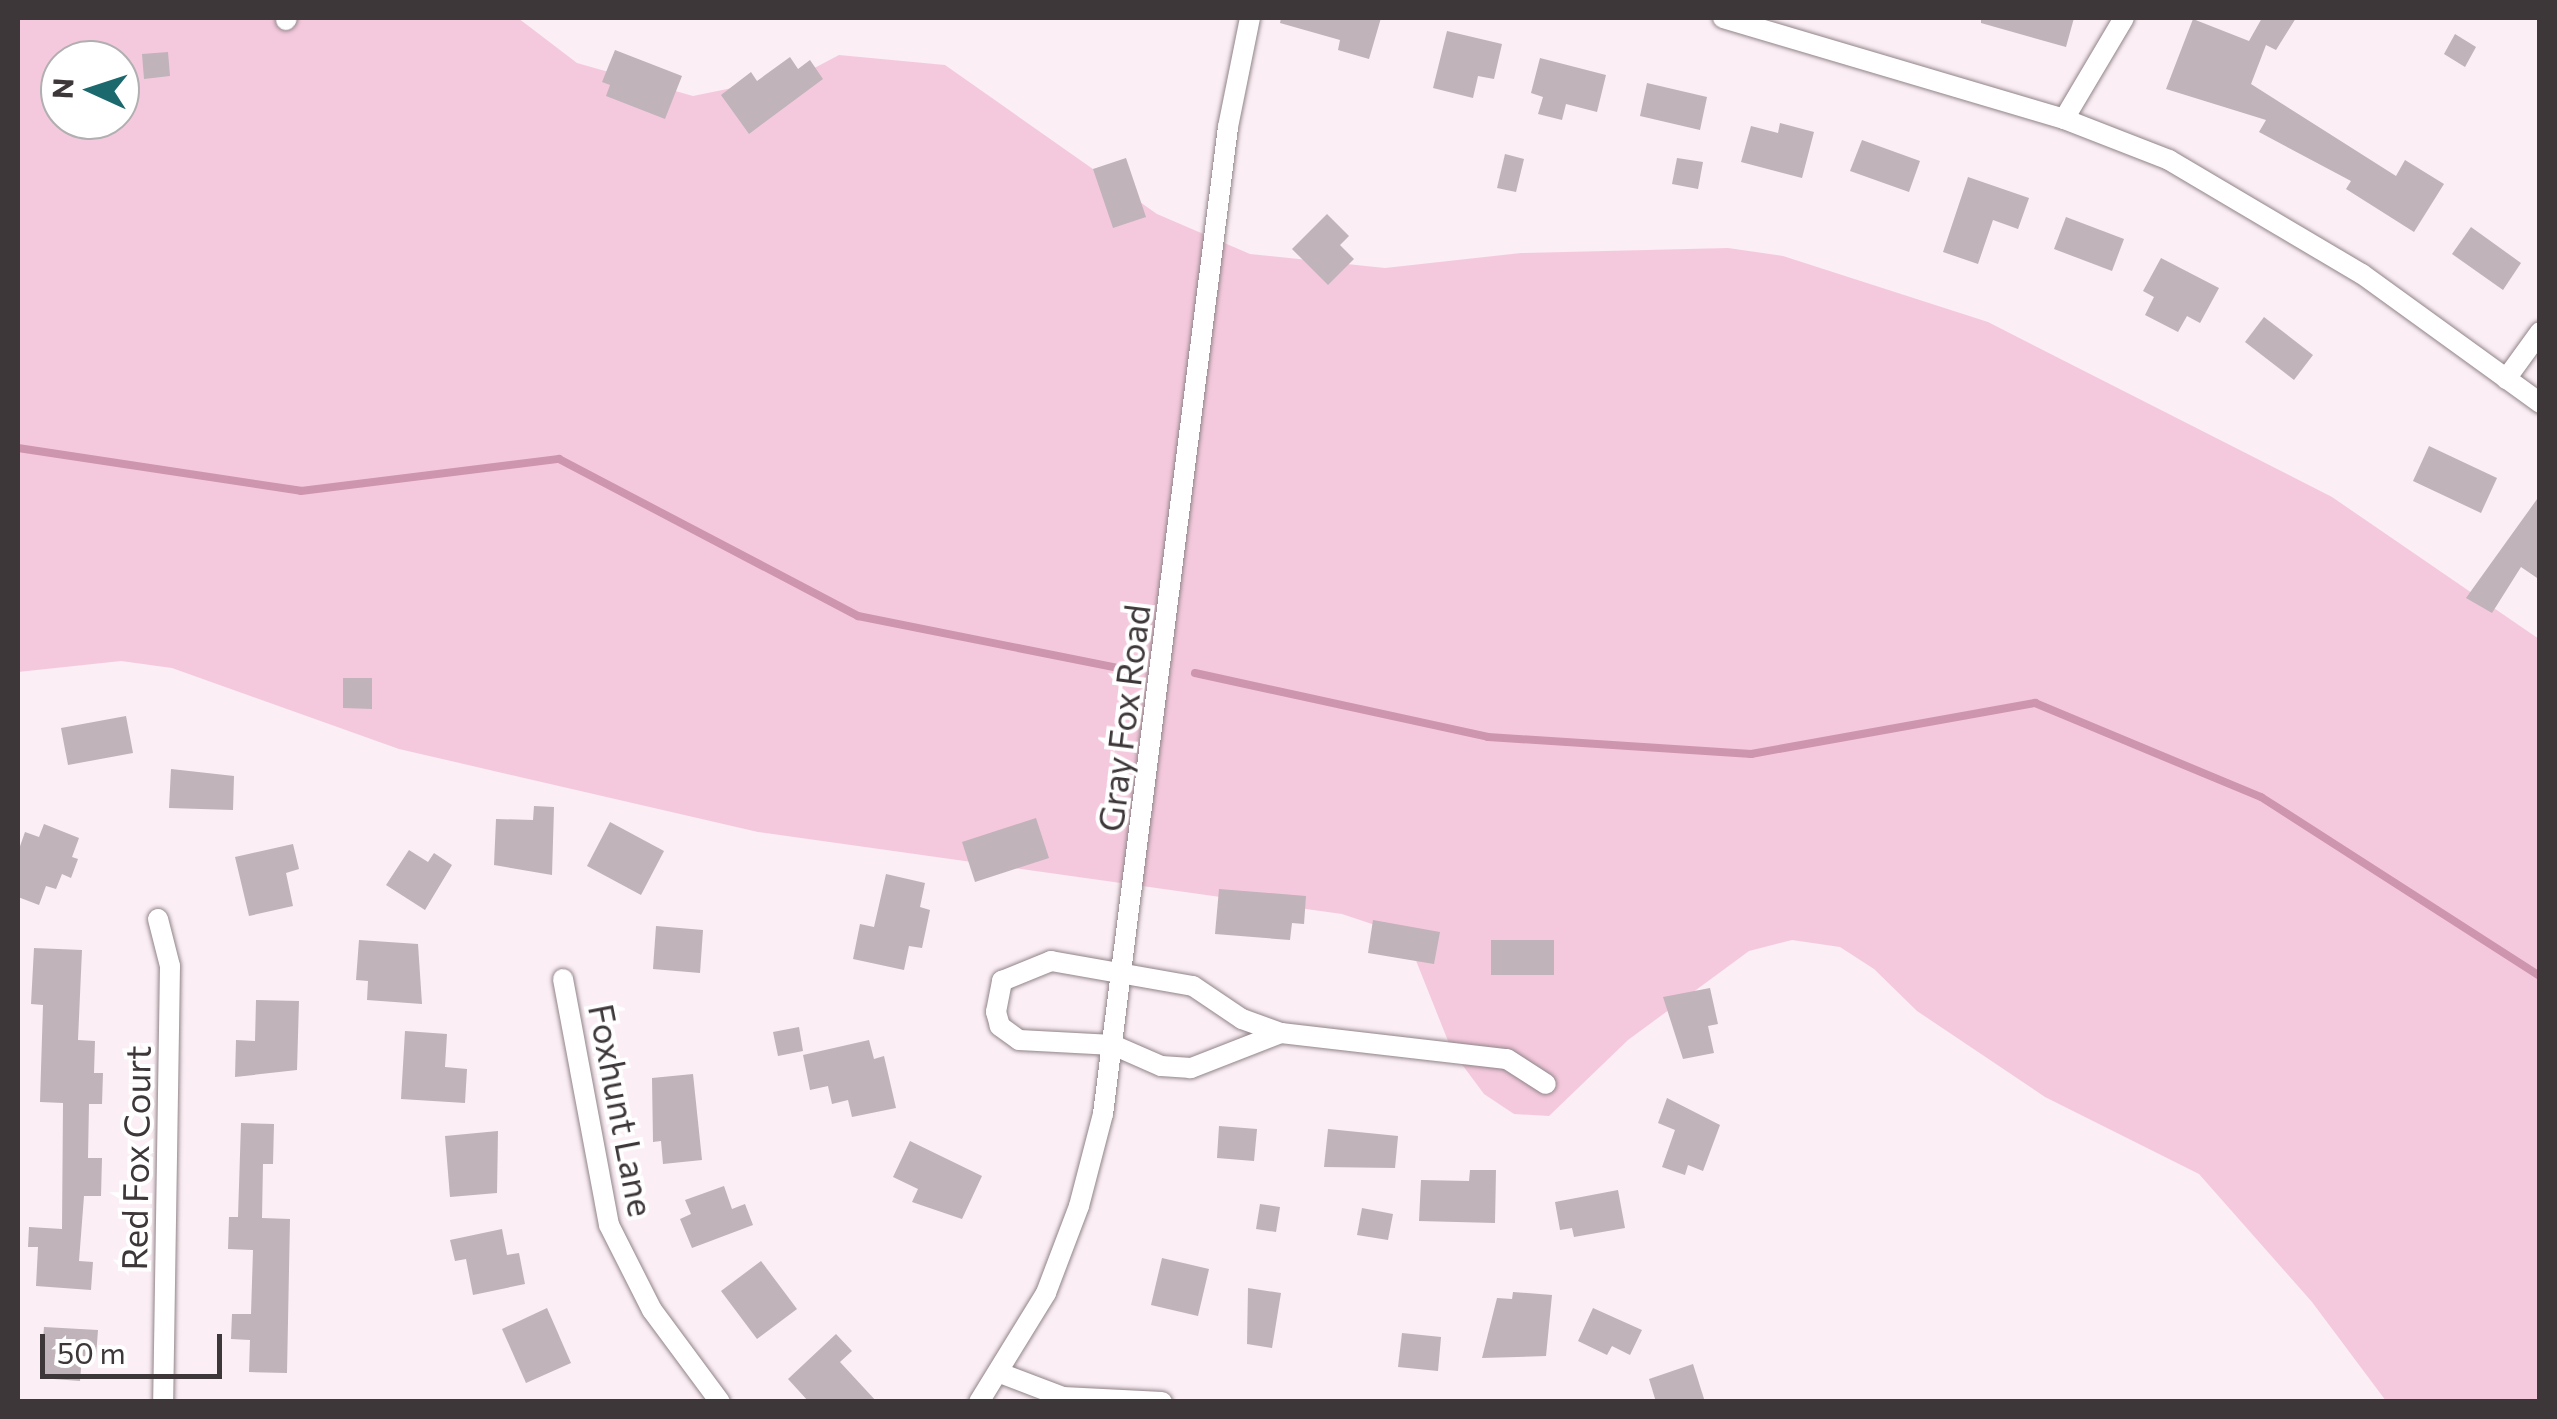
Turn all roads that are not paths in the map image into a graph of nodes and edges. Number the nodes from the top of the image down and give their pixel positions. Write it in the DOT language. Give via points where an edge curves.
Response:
graph roads {
  1 [pos="1250,18"];
  2 [pos="1723,18"];
  3 [pos="2124,18"];
  4 [pos="2064,119"];
  5 [pos="2540,332"];
  6 [pos="2506,380"];
  7 [pos="2540,403"];
  8 [pos="158,918"];
  9 [pos="1123,972"];
  10 [pos="564,980"];
  11 [pos="1281,1033"];
  12 [pos="1114,1045"];
  13 [pos="1546,1084"];
  14 [pos="1000,1372"];
  15 [pos="164,1402"];
  16 [pos="720,1402"];
  17 [pos="978,1402"];
  18 [pos="1162,1402"];
  1 -- 9 [label="street, Gray Fox Road" via="1228,127"];
  2 -- 4 [label="street"];
  3 -- 4 [label="street"];
  4 -- 6 [label="street" via="2169,160 2259,207"];
  5 -- 6 [label="street"];
  6 -- 7 [label="street"];
  8 -- 15 [label="street, Red Fox Court" via="170,966"];
  9 -- 11 [label="street" via="1193,986 1242,1019"];
  9 -- 12 [label="street, Gray Fox Road"];
  9 -- 12 [label="street" via="1051,961 1020,968 1002,981 996,1012 1000,1026 1019,1040"];
  10 -- 16 [label="street, Foxhunt Lane" via="609,1225 652,1310"];
  11 -- 12 [label="street" via="1191,1068 1161,1066"];
  11 -- 13 [label="street" via="1507,1059"];
  12 -- 14 [label="street, Gray Fox Road" via="1092,1160 1064,1250"];
  14 -- 17 [label="street, Gray Fox Road"];
  14 -- 18 [label="street" via="1063,1398"];
}
